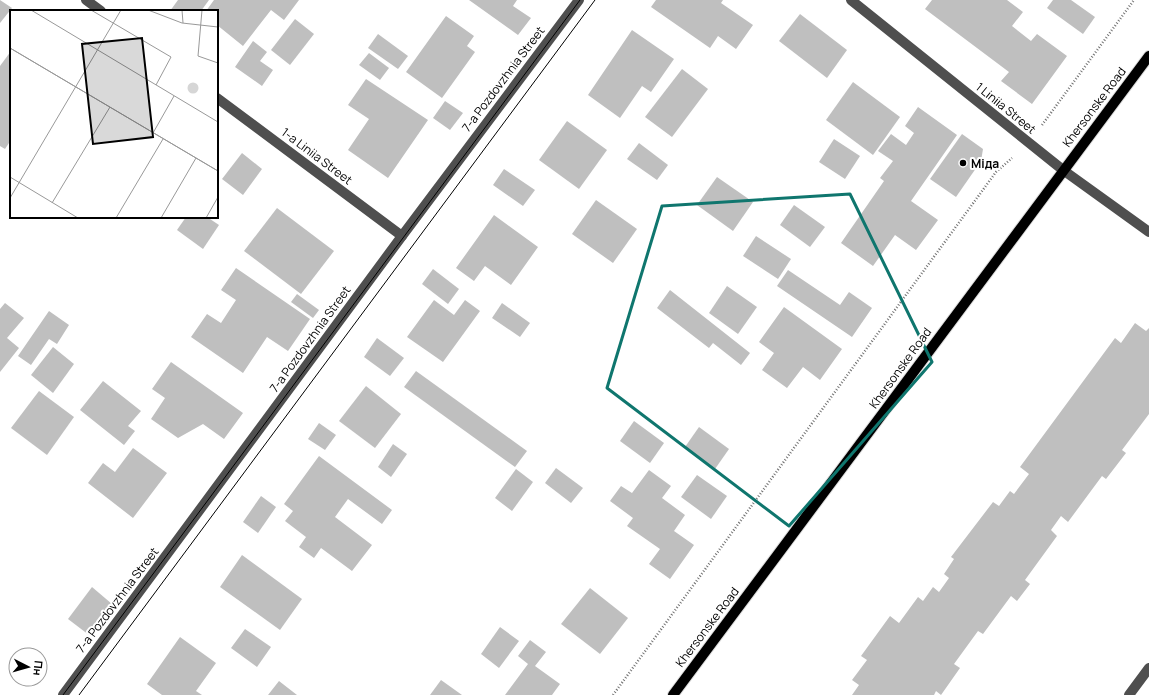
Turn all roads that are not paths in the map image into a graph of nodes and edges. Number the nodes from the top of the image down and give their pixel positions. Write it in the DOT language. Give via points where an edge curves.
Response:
graph roads {
  1 [pos="86,0"];
  2 [pos="579,0"];
  3 [pos="851,0"];
  4 [pos="99,10"];
  5 [pos="1149,56"];
  6 [pos="218,99"];
  7 [pos="1063,170"];
  8 [pos="1149,232"];
  9 [pos="402,236"];
  10 [pos="1149,668"];
  11 [pos="63,695"];
  12 [pos="673,695"];
  13 [pos="1129,695"];
  1 -- 4 [label="street"];
  2 -- 9 [label="street, 7-a Pozdovzhnia Street"];
  3 -- 7 [label="street, 1 Liniia Street"];
  5 -- 7 [label="main road, Khersonske Road"];
  6 -- 9 [label="street, 1-a Liniia Street"];
  7 -- 8 [label="street, 1 Liniia Street"];
  7 -- 12 [label="main road, Khersonske Road"];
  9 -- 11 [label="street, 7-a Pozdovzhnia Street"];
  10 -- 13 [label="street"];
}
